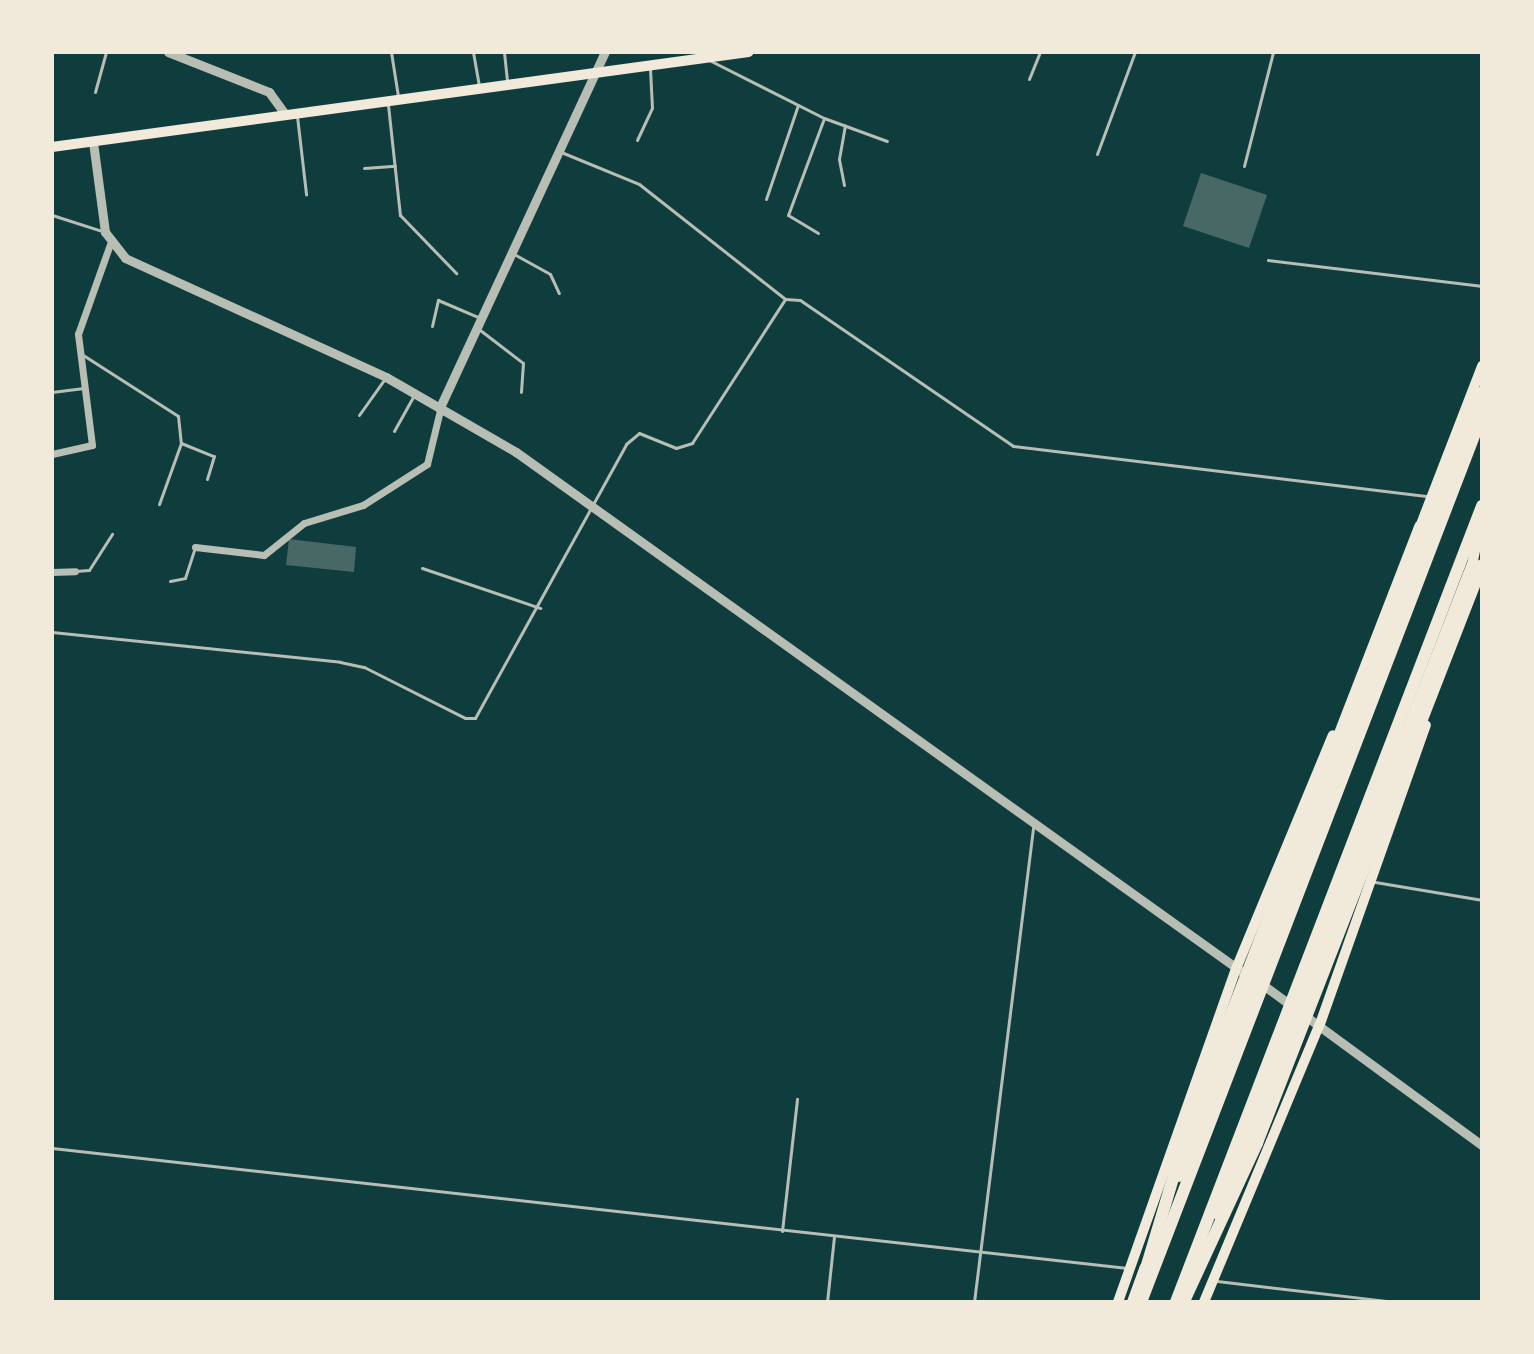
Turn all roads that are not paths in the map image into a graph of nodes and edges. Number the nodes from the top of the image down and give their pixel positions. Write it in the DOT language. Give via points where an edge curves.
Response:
graph roads {
  1 [pos="106,52"];
  2 [pos="168,52"];
  3 [pos="391,52"];
  4 [pos="473,52"];
  5 [pos="504,52"];
  6 [pos="605,52"];
  7 [pos="749,52"];
  8 [pos="1040,52"];
  9 [pos="1135,52"];
  10 [pos="1273,52"];
  11 [pos="191,56"];
  12 [pos="711,61"];
  13 [pos="650,68"];
  14 [pos="597,75"];
  15 [pos="1029,79"];
  16 [pos="507,86"];
  17 [pos="479,90"];
  18 [pos="95,92"];
  19 [pos="393,100"];
  20 [pos="798,105"];
  21 [pos="291,113"];
  22 [pos="824,118"];
  23 [pos="845,126"];
  24 [pos="637,140"];
  25 [pos="887,141"];
  26 [pos="93,142"];
  27 [pos="52,147"];
  28 [pos="561,152"];
  29 [pos="1097,154"];
  30 [pos="395,166"];
  31 [pos="1244,166"];
  32 [pos="364,168"];
  33 [pos="844,185"];
  34 [pos="306,194"];
  35 [pos="766,199"];
  36 [pos="52,215"];
  37 [pos="105,232"];
  38 [pos="818,233"];
  39 [pos="110,244"];
  40 [pos="512,253"];
  41 [pos="1268,260"];
  42 [pos="456,273"];
  43 [pos="1482,286"];
  44 [pos="559,293"];
  45 [pos="785,299"];
  46 [pos="480,323"];
  47 [pos="432,326"];
  48 [pos="80,353"];
  49 [pos="1482,366"];
  50 [pos="386,377"];
  51 [pos="84,388"];
  52 [pos="1482,391"];
  53 [pos="52,392"];
  54 [pos="416,392"];
  55 [pos="521,392"];
  56 [pos="441,405"];
  57 [pos="359,415"];
  58 [pos="1482,415"];
  59 [pos="394,431"];
  60 [pos="181,443"];
  61 [pos="52,454"];
  62 [pos="207,479"];
  63 [pos="1432,497"];
  64 [pos="159,504"];
  65 [pos="590,505"];
  66 [pos="1482,506"];
  67 [pos="1482,514"];
  68 [pos="1420,527"];
  69 [pos="112,534"];
  70 [pos="195,547"];
  71 [pos="1482,566"];
  72 [pos="422,568"];
  73 [pos="75,571"];
  74 [pos="52,572"];
  75 [pos="170,581"];
  76 [pos="540,608"];
  77 [pos="52,632"];
  78 [pos="1034,824"];
  79 [pos="1370,881"];
  80 [pos="1482,900"];
  81 [pos="1236,969"];
  82 [pos="1253,978"];
  83 [pos="1297,1008"];
  84 [pos="1320,1024"];
  85 [pos="797,1099"];
  86 [pos="1482,1145"];
  87 [pos="52,1148"];
  88 [pos="782,1231"];
  89 [pos="834,1237"];
  90 [pos="979,1254"];
  91 [pos="1131,1269"];
  92 [pos="1213,1280"];
  93 [pos="827,1302"];
  94 [pos="974,1302"];
  95 [pos="1118,1302"];
  96 [pos="1136,1302"];
  97 [pos="1176,1302"];
  98 [pos="1184,1302"];
  99 [pos="1204,1302"];
  100 [pos="1395,1302"];
  1 -- 18 [label="lane"];
  2 -- 11 [label="street"];
  3 -- 19 [label="lane"];
  4 -- 17 [label="lane"];
  5 -- 16 [label="lane"];
  6 -- 14 [label="street"];
  7 -- 12 [label="main road"];
  8 -- 15 [label="lane"];
  9 -- 29 [label="lane"];
  10 -- 31 [label="lane"];
  11 -- 21 [label="street" via="269,92"];
  12 -- 13 [label="main road"];
  12 -- 20 [label="lane"];
  13 -- 14 [label="main road"];
  13 -- 24 [label="lane" via="652,108"];
  14 -- 16 [label="main road"];
  14 -- 28 [label="street"];
  16 -- 17 [label="main road"];
  17 -- 19 [label="main road"];
  19 -- 21 [label="main road"];
  19 -- 30 [label="lane"];
  20 -- 22 [label="lane"];
  20 -- 35 [label="lane"];
  21 -- 26 [label="main road"];
  21 -- 34 [label="lane"];
  22 -- 23 [label="lane"];
  22 -- 38 [label="lane" via="788,215"];
  23 -- 25 [label="lane"];
  23 -- 33 [label="lane" via="839,159"];
  26 -- 27 [label="main road"];
  26 -- 37 [label="street"];
  28 -- 40 [label="street"];
  28 -- 45 [label="lane" via="639,184"];
  30 -- 32 [label="lane"];
  30 -- 42 [label="lane" via="400,215"];
  36 -- 37 [label="lane"];
  37 -- 39 [label="street"];
  39 -- 48 [label="street" via="78,334"];
  39 -- 50 [label="street" via="125,258"];
  40 -- 44 [label="lane" via="550,274"];
  40 -- 46 [label="street"];
  41 -- 43 [label="lane"];
  45 -- 63 [label="lane" via="800,300 1013,446"];
  45 -- 65 [label="lane" via="692,443 685,448 639,433 630,438"];
  46 -- 47 [label="lane" via="438,300"];
  46 -- 55 [label="lane" via="523,363"];
  46 -- 56 [label="street"];
  48 -- 51 [label="street"];
  48 -- 60 [label="lane" via="178,416"];
  49 -- 63 [label="main road"];
  50 -- 54 [label="street"];
  50 -- 57 [label="lane"];
  51 -- 53 [label="lane"];
  51 -- 61 [label="street" via="92,445"];
  52 -- 82 [label="main road"];
  54 -- 56 [label="street"];
  54 -- 59 [label="lane"];
  56 -- 65 [label="street"];
  56 -- 70 [label="street" via="427,464 363,505 304,523 264,555"];
  58 -- 96 [label="highway"];
  60 -- 62 [label="lane" via="214,456"];
  60 -- 64 [label="lane"];
  63 -- 68 [label="main road"];
  65 -- 76 [label="lane"];
  65 -- 78 [label="street"];
  66 -- 97 [label="highway"];
  67 -- 83 [label="main road" via="1473,561"];
  68 -- 81 [label="main road"];
  68 -- 96 [label="highway" via="1191,1118"];
  69 -- 73 [label="lane" via="89,570"];
  70 -- 75 [label="lane" via="185,578"];
  71 -- 79 [label="main road"];
  71 -- 98 [label="highway" via="1257,1143"];
  72 -- 76 [label="lane"];
  73 -- 74 [label="street"];
  76 -- 77 [label="lane" via="475,718 465,718 364,667 340,662"];
  78 -- 81 [label="street"];
  78 -- 90 [label="lane"];
  79 -- 80 [label="lane"];
  79 -- 84 [label="main road"];
  81 -- 82 [label="street"];
  81 -- 91 [label="main road"];
  82 -- 83 [label="street"];
  82 -- 96 [label="main road"];
  83 -- 84 [label="street"];
  83 -- 98 [label="main road"];
  84 -- 86 [label="street"];
  84 -- 92 [label="main road"];
  85 -- 88 [label="lane"];
  87 -- 88 [label="lane"];
  88 -- 89 [label="lane"];
  89 -- 90 [label="lane"];
  89 -- 93 [label="lane"];
  90 -- 91 [label="lane"];
  90 -- 94 [label="lane"];
  91 -- 95 [label="main road"];
  92 -- 99 [label="main road"];
  92 -- 100 [label="lane"];
}
